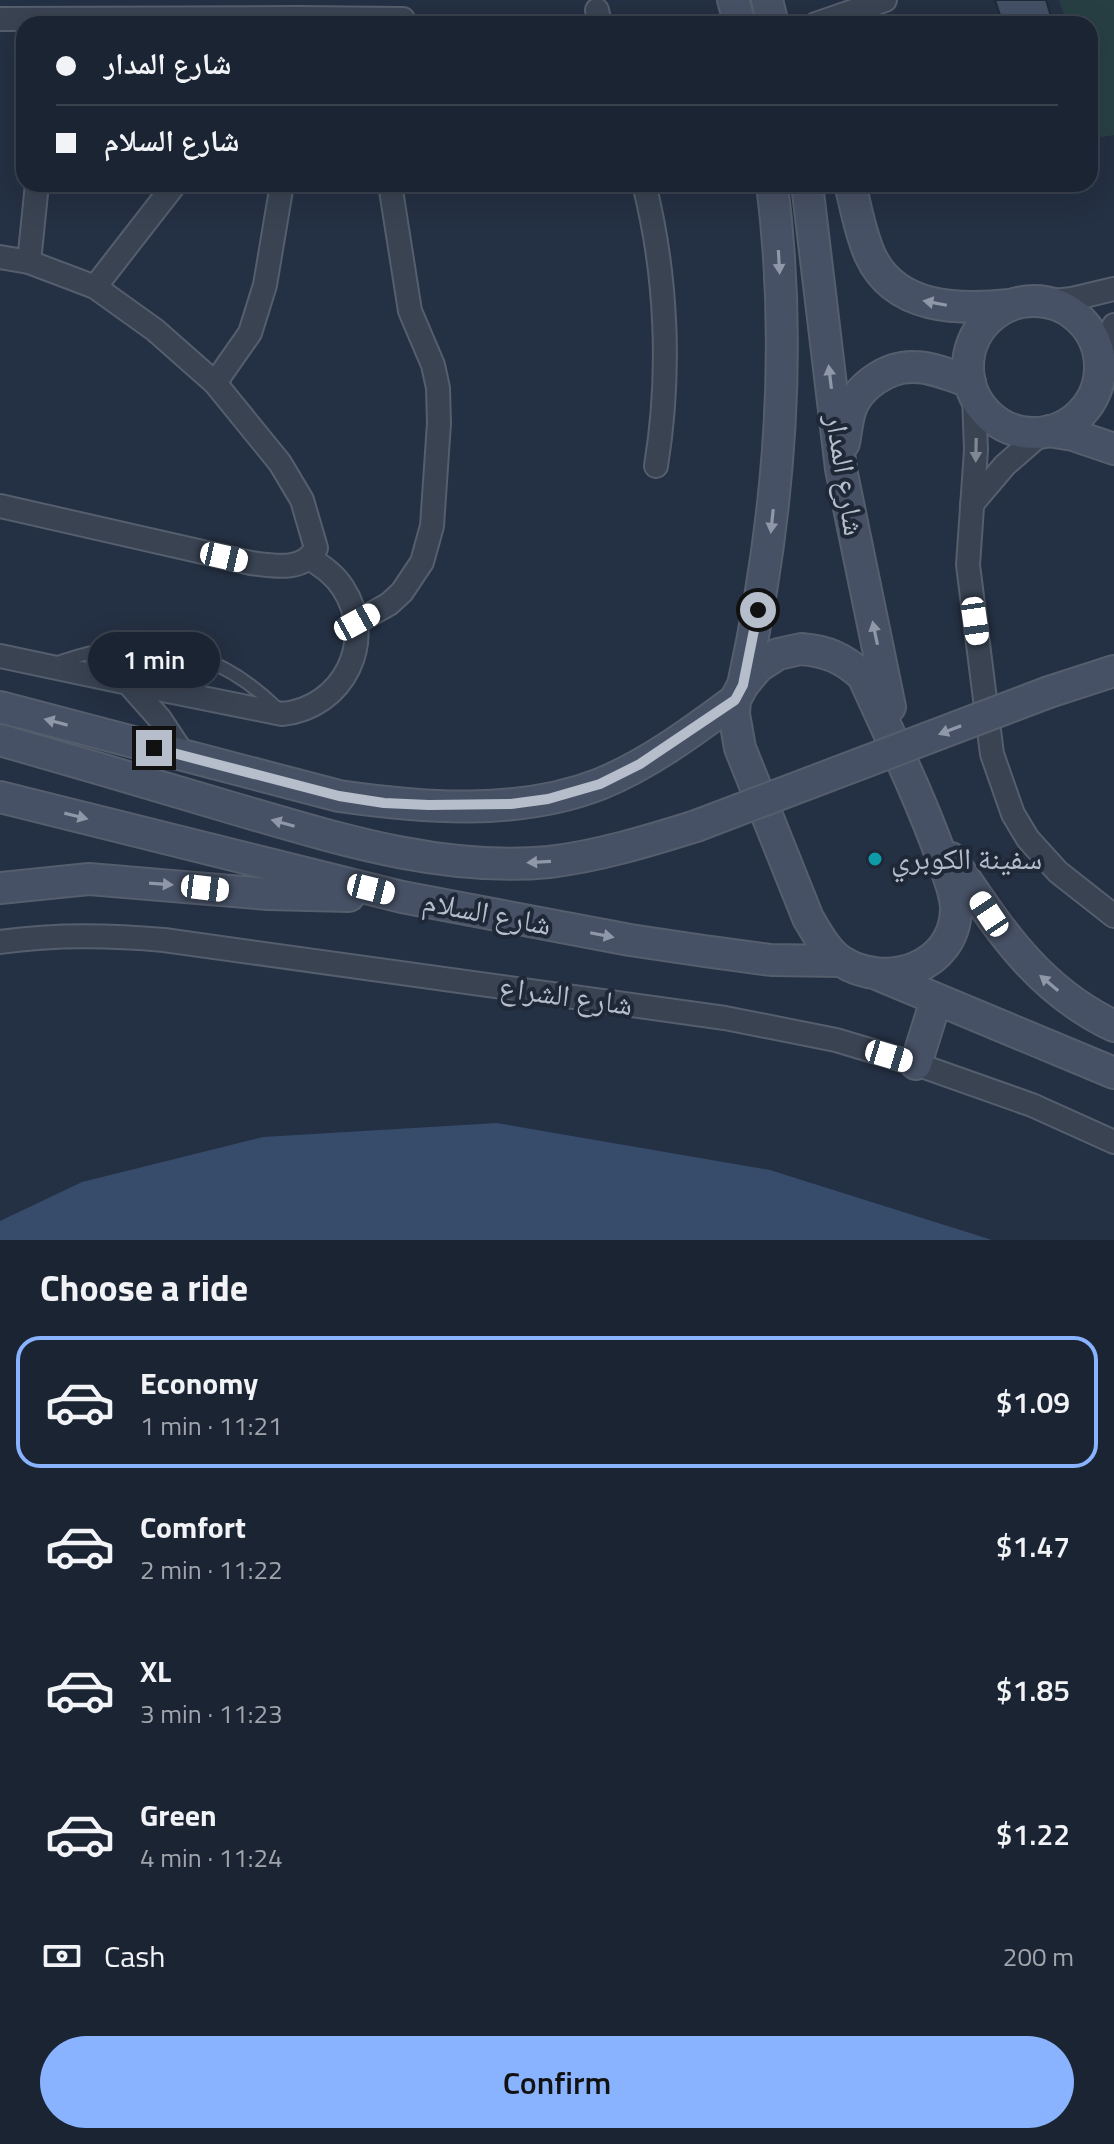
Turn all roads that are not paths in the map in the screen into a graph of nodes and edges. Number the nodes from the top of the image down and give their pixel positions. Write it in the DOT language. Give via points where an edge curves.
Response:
graph roads {
  1 [pos="885,0"];
  2 [pos="403,14"];
  3 [pos="373,16"];
  4 [pos="839,16"];
  5 [pos="36,192"];
  6 [pos="169,192"];
  7 [pos="281,192"];
  8 [pos="391,192"];
  9 [pos="646,192"];
  10 [pos="773,192"];
  11 [pos="808,192"];
  12 [pos="852,192"];
  13 [pos="0,257"];
  14 [pos="29,262"];
  15 [pos="95,287"];
  16 [pos="1114,289"];
  17 [pos="1044,302"];
  18 [pos="1012,305"];
  19 [pos="1114,325"];
  20 [pos="1100,368"];
  21 [pos="215,383"];
  22 [pos="972,389"];
  23 [pos="1114,411"];
  24 [pos="1046,432"];
  25 [pos="1114,449"];
  26 [pos="656,466"];
  27 [pos="841,469"];
  28 [pos="972,504"];
  29 [pos="0,506"];
  30 [pos="311,559"];
  31 [pos="357,622"];
  32 [pos="0,656"];
  33 [pos="50,665"];
  34 [pos="1114,671"];
  35 [pos="128,683"];
  36 [pos="739,693"];
  37 [pos="0,707"];
  38 [pos="282,714"];
  39 [pos="0,740"];
  40 [pos="185,757"];
  41 [pos="902,764"];
  42 [pos="0,797"];
  43 [pos="930,827"];
  44 [pos="0,888"];
  45 [pos="402,897"];
  46 [pos="1114,916"];
  47 [pos="0,942"];
  48 [pos="840,961"];
  49 [pos="878,974"];
  50 [pos="936,1000"];
  51 [pos="1114,1026"];
  52 [pos="916,1064"];
  53 [pos="1114,1073"];
  54 [pos="1114,1142"];
  1 -- 4 [label="street"];
  2 -- 3 [label="street"];
  5 -- 14 [label="street"];
  6 -- 15 [label="street"];
  7 -- 21 [label="street" via="265,285 250,333"];
  8 -- 31 [label="street" via="410,311 438,388 432,526 422,562 408,585 389,604"];
  9 -- 26 [label="street" via="663,316 665,379"];
  10 -- 36 [label="main road, شارع المدار, one-way" via="782,343 780,431 770,533"];
  27 -- 11 [label="main road, شارع المدار, one-way"];
  18 -- 12 [label="main road, one-way" via="950,306 916,300 896,289 869,254"];
  13 -- 14 [label="street"];
  14 -- 15 [label="street"];
  15 -- 21 [label="street"];
  16 -- 17 [label="street"];
  17 -- 18 [label="main road"];
  17 -- 20 [label="main road" via="1061,306 1081,321 1095,342"];
  18 -- 22 [label="main road" via="985,322 976,335 970,350"];
  19 -- 20 [label="street"];
  20 -- 23 [label="main road"];
  20 -- 24 [label="main road" via="1095,392 1077,418"];
  21 -- 30 [label="street" via="280,463 302,500 316,548"];
  22 -- 24 [label="main road" via="982,408 1003,425"];
  22 -- 27 [label="main road" via="939,371 913,366 887,372 865,387 851,409"];
  22 -- 28 [label="street, one-way"];
  24 -- 25 [label="main road"];
  24 -- 28 [label="street" via="1005,465"];
  41 -- 27 [label="main road, شارع المدار, one-way"];
  28 -- 46 [label="street" via="968,565 992,754 1001,782 1028,839 1058,872"];
  29 -- 30 [label="street" via="251,563 280,566"];
  30 -- 31 [label="street" via="342,585"];
  31 -- 38 [label="street" via="354,656 337,687 309,707"];
  32 -- 33 [label="street"];
  33 -- 35 [label="street"];
  33 -- 38 [label="lane" via="120,646 192,654 246,681"];
  34 -- 39 [label="main road, one-way, bridge" via="696,826 622,849 549,862 414,855"];
  35 -- 38 [label="street"];
  35 -- 40 [label="street"];
  36 -- 40 [label="main road" via="640,764 600,784 511,804 384,803"];
  36 -- 41 [label="main road" via="758,667 778,654 824,651 846,660 863,676"];
  36 -- 48 [label="main road, شارع المدار" via="735,728 751,777 808,918"];
  40 -- 37 [label="main road, one-way"];
  41 -- 43 [label="main road"];
  42 -- 45 [label="main road, شارع السلام, one-way"];
  43 -- 49 [label="main road" via="952,888 954,927 933,959 916,969"];
  51 -- 43 [label="main road, one-way" via="1075,1004 1025,962"];
  44 -- 45 [label="main road, one-way" via="89,879 268,894"];
  45 -- 48 [label="main road, شارع السلام, one-way" via="704,951 771,960"];
  47 -- 52 [label="street, شارع الشراع" via="66,936 164,940 725,1018 836,1040"];
  48 -- 49 [label="main road"];
  49 -- 50 [label="main road"];
  50 -- 52 [label="main road"];
  50 -- 53 [label="main road"];
  52 -- 54 [label="street, شارع الشراع" via="1032,1105"];
}
